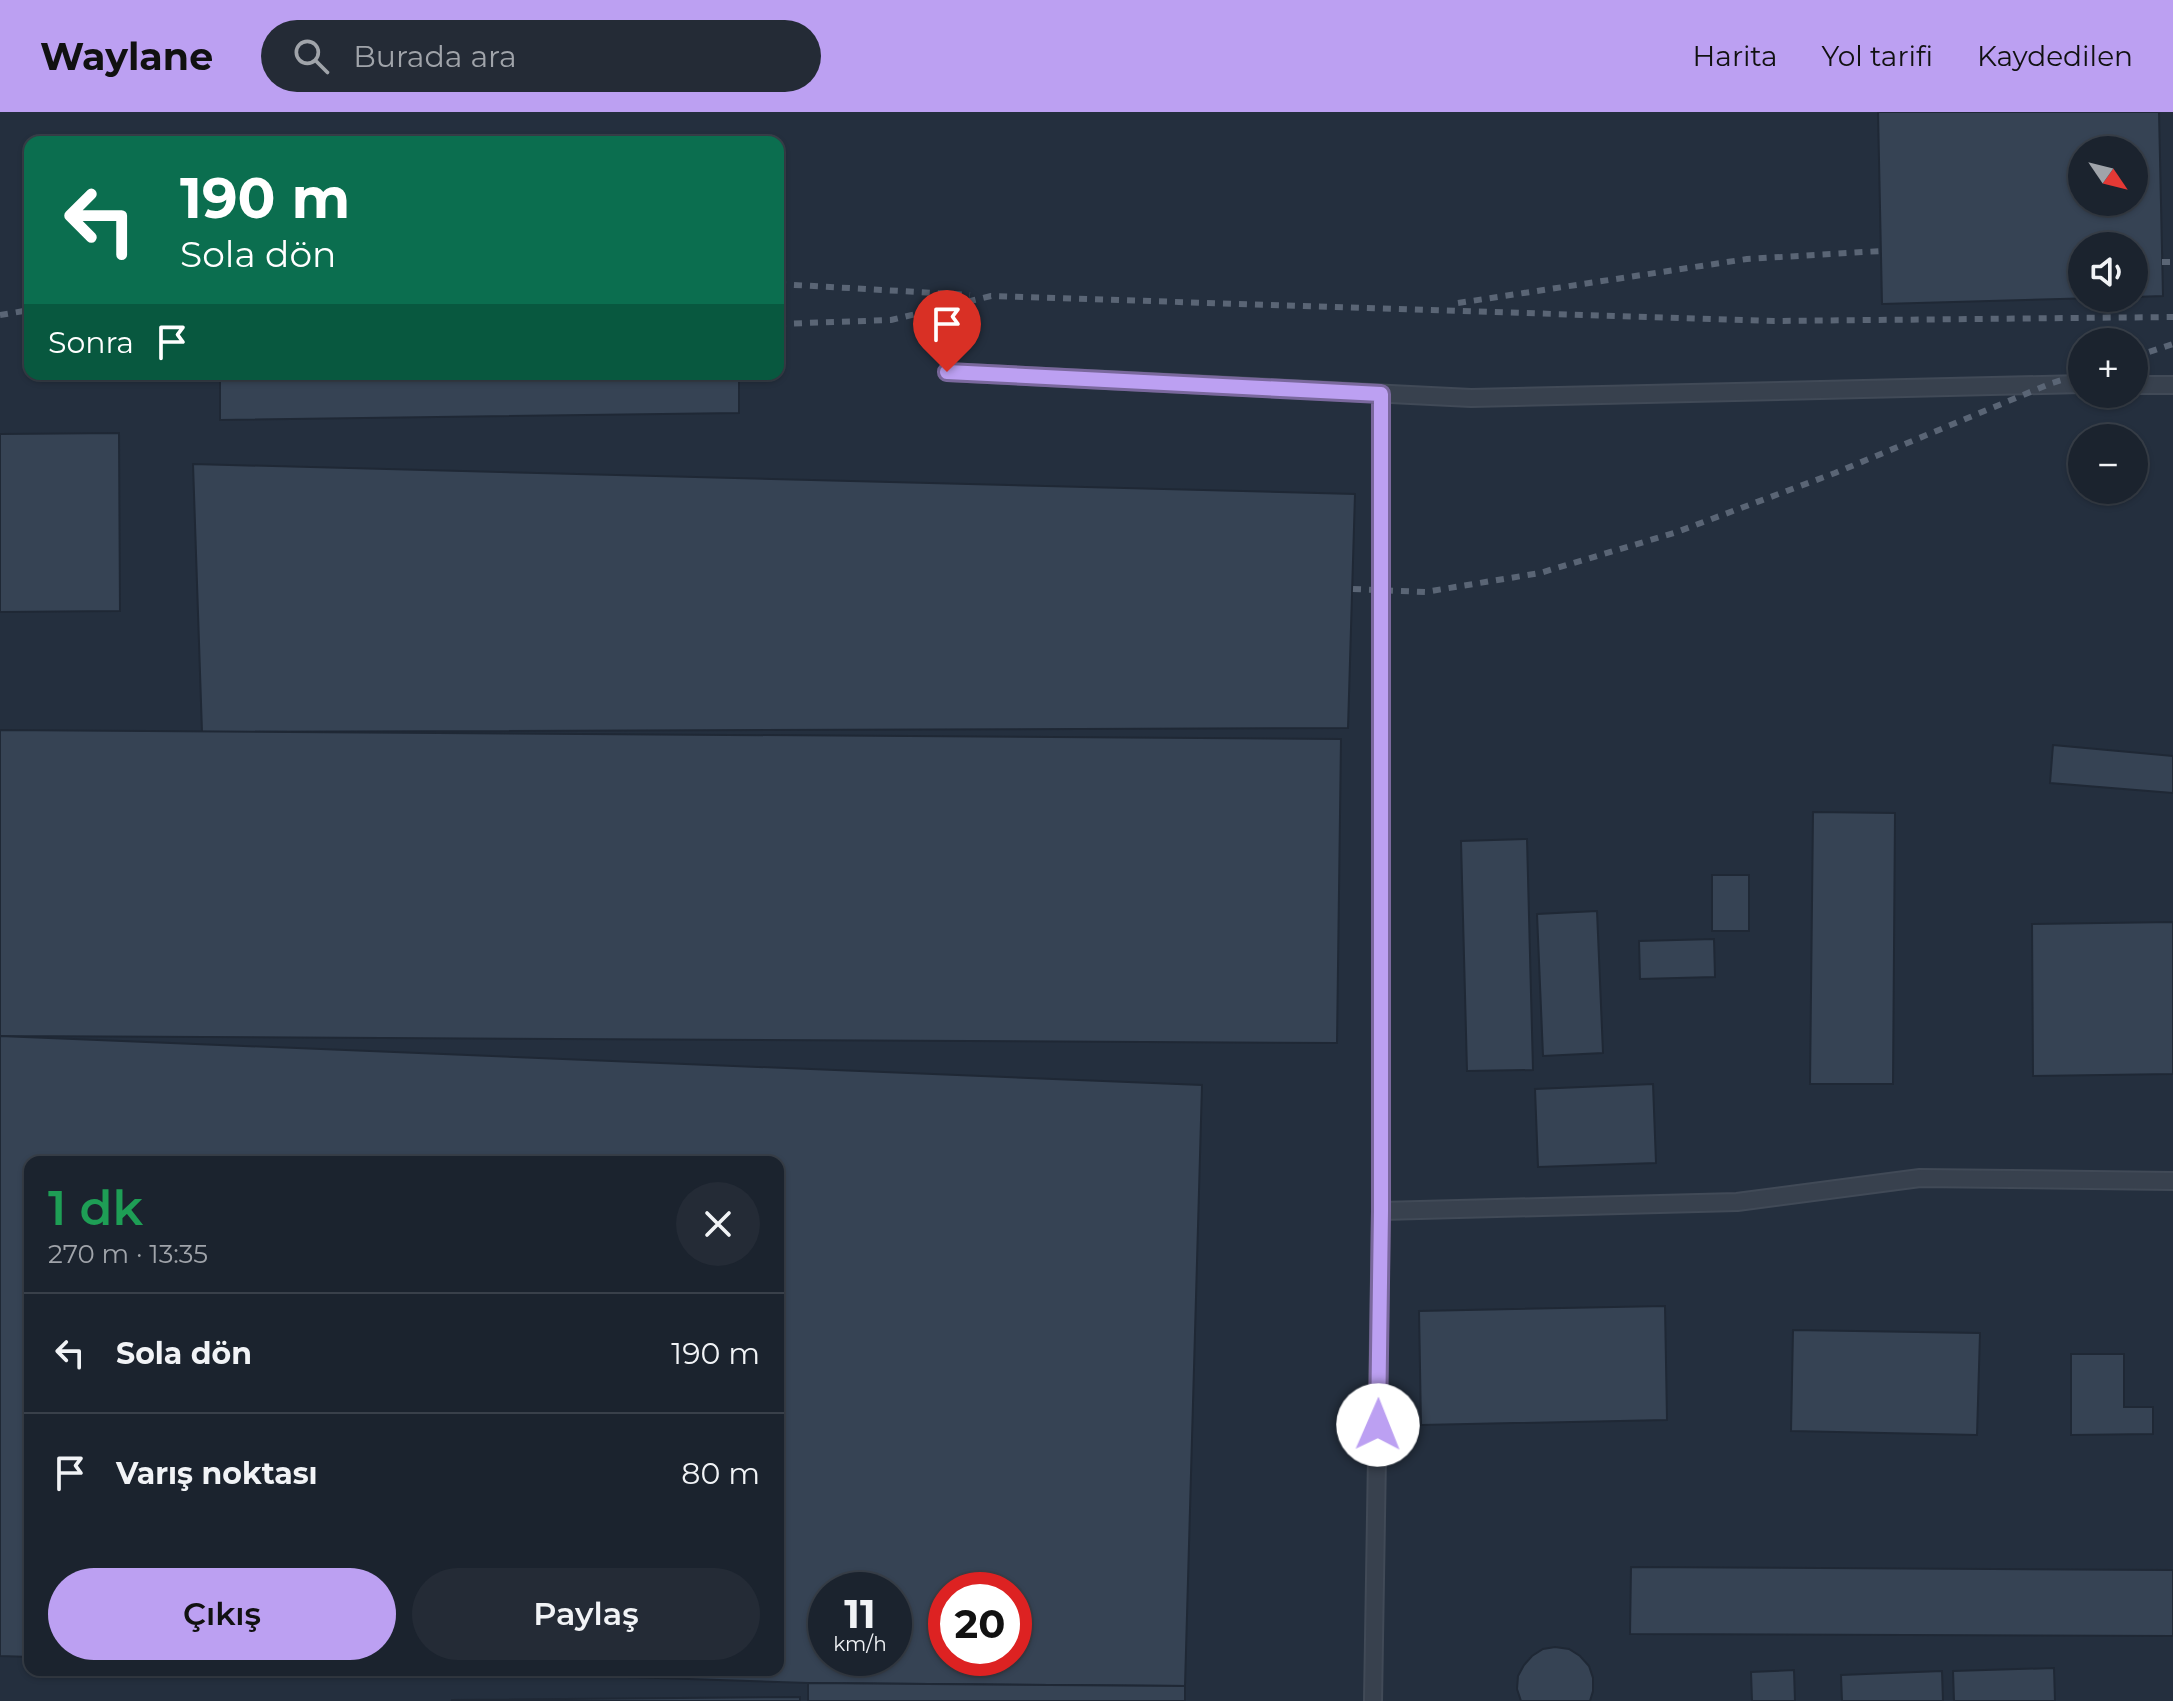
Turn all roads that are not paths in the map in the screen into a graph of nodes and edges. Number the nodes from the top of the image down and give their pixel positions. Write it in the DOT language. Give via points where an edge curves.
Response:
graph roads {
  1 [pos="947,372"];
  2 [pos="2068,384"];
  3 [pos="2148,385"];
  4 [pos="2173,385"];
  5 [pos="1381,394"];
  6 [pos="2173,1181"];
  7 [pos="1381,1211"];
  8 [pos="1373,1701"];
  1 -- 5 [label="lane"];
  2 -- 5 [label="lane" via="1471,398"];
  3 -- 4 [label="lane"];
  5 -- 7 [label="lane"];
  6 -- 7 [label="lane" via="1920,1178 1737,1202"];
  7 -- 8 [label="lane"];
}
